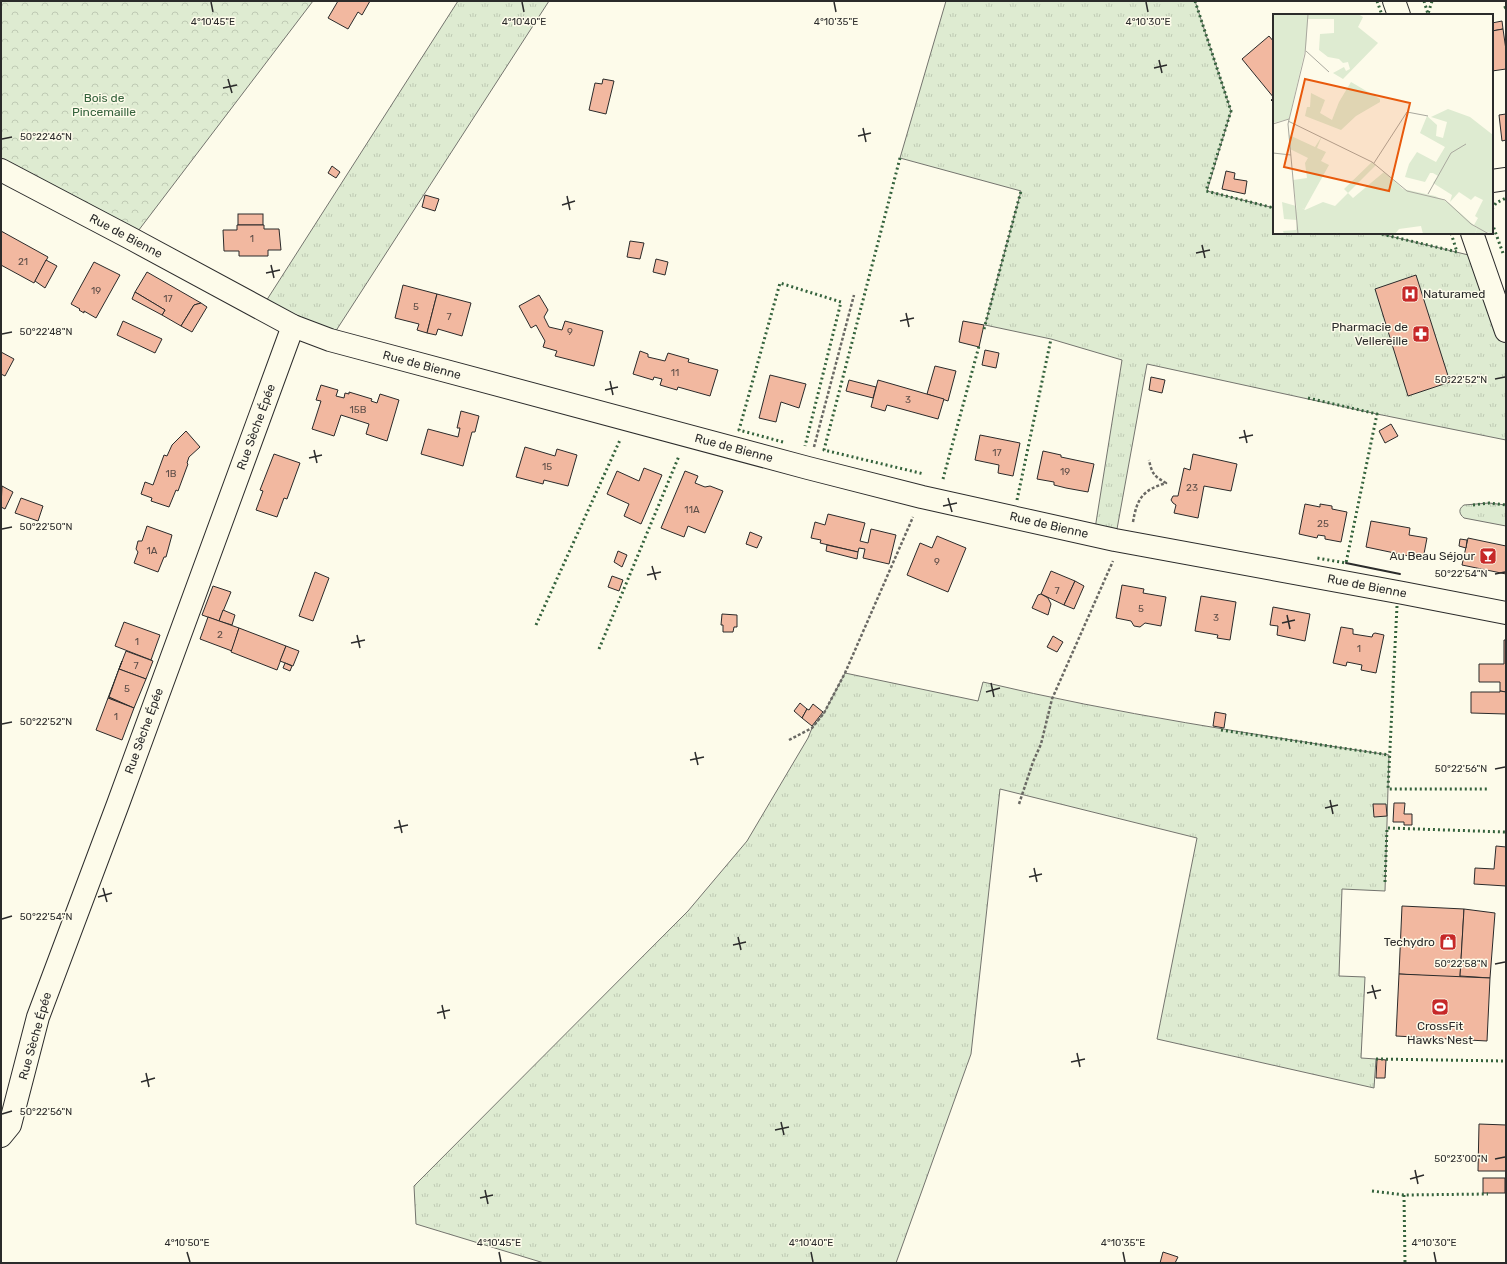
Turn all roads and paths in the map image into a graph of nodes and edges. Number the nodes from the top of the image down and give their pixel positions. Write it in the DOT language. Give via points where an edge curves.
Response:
graph roads {
  1 [pos="1394,1"];
  2 [pos="1399,14"];
  3 [pos="1,170"];
  4 [pos="1506,179"];
  5 [pos="1493,181"];
  6 [pos="1472,234"];
  7 [pos="854,295"];
  8 [pos="293,326"];
  9 [pos="1506,331"];
  10 [pos="1148,460"];
  11 [pos="808,468"];
  12 [pos="922,497"];
  13 [pos="1126,542"];
  14 [pos="1506,613"];
  15 [pos="789,740"];
  16 [pos="1019,804"];
  17 [pos="1,1136"];
  1 -- 2 [label="street"];
  3 -- 8 [label="street, Rue de Bienne"];
  4 -- 5 [label="street"];
  6 -- 9 [label="street"];
  7 -- 11 [label="path"];
  8 -- 11 [label="street, Rue de Bienne" via="345,344"];
  8 -- 17 [label="street, Rue Sèche Épée" via="38,1017 10,1125"];
  10 -- 13 [label="path" via="1156,478 1166,483 1153,487 1138,501"];
  11 -- 12 [label="street, Rue de Bienne"];
  12 -- 13 [label="street, Rue de Bienne"];
  12 -- 15 [label="path" via="845,673 824,713 812,728"];
  13 -- 14 [label="street, Rue de Bienne"];
  13 -- 16 [label="path" via="1052,699 1040,744"];
}
